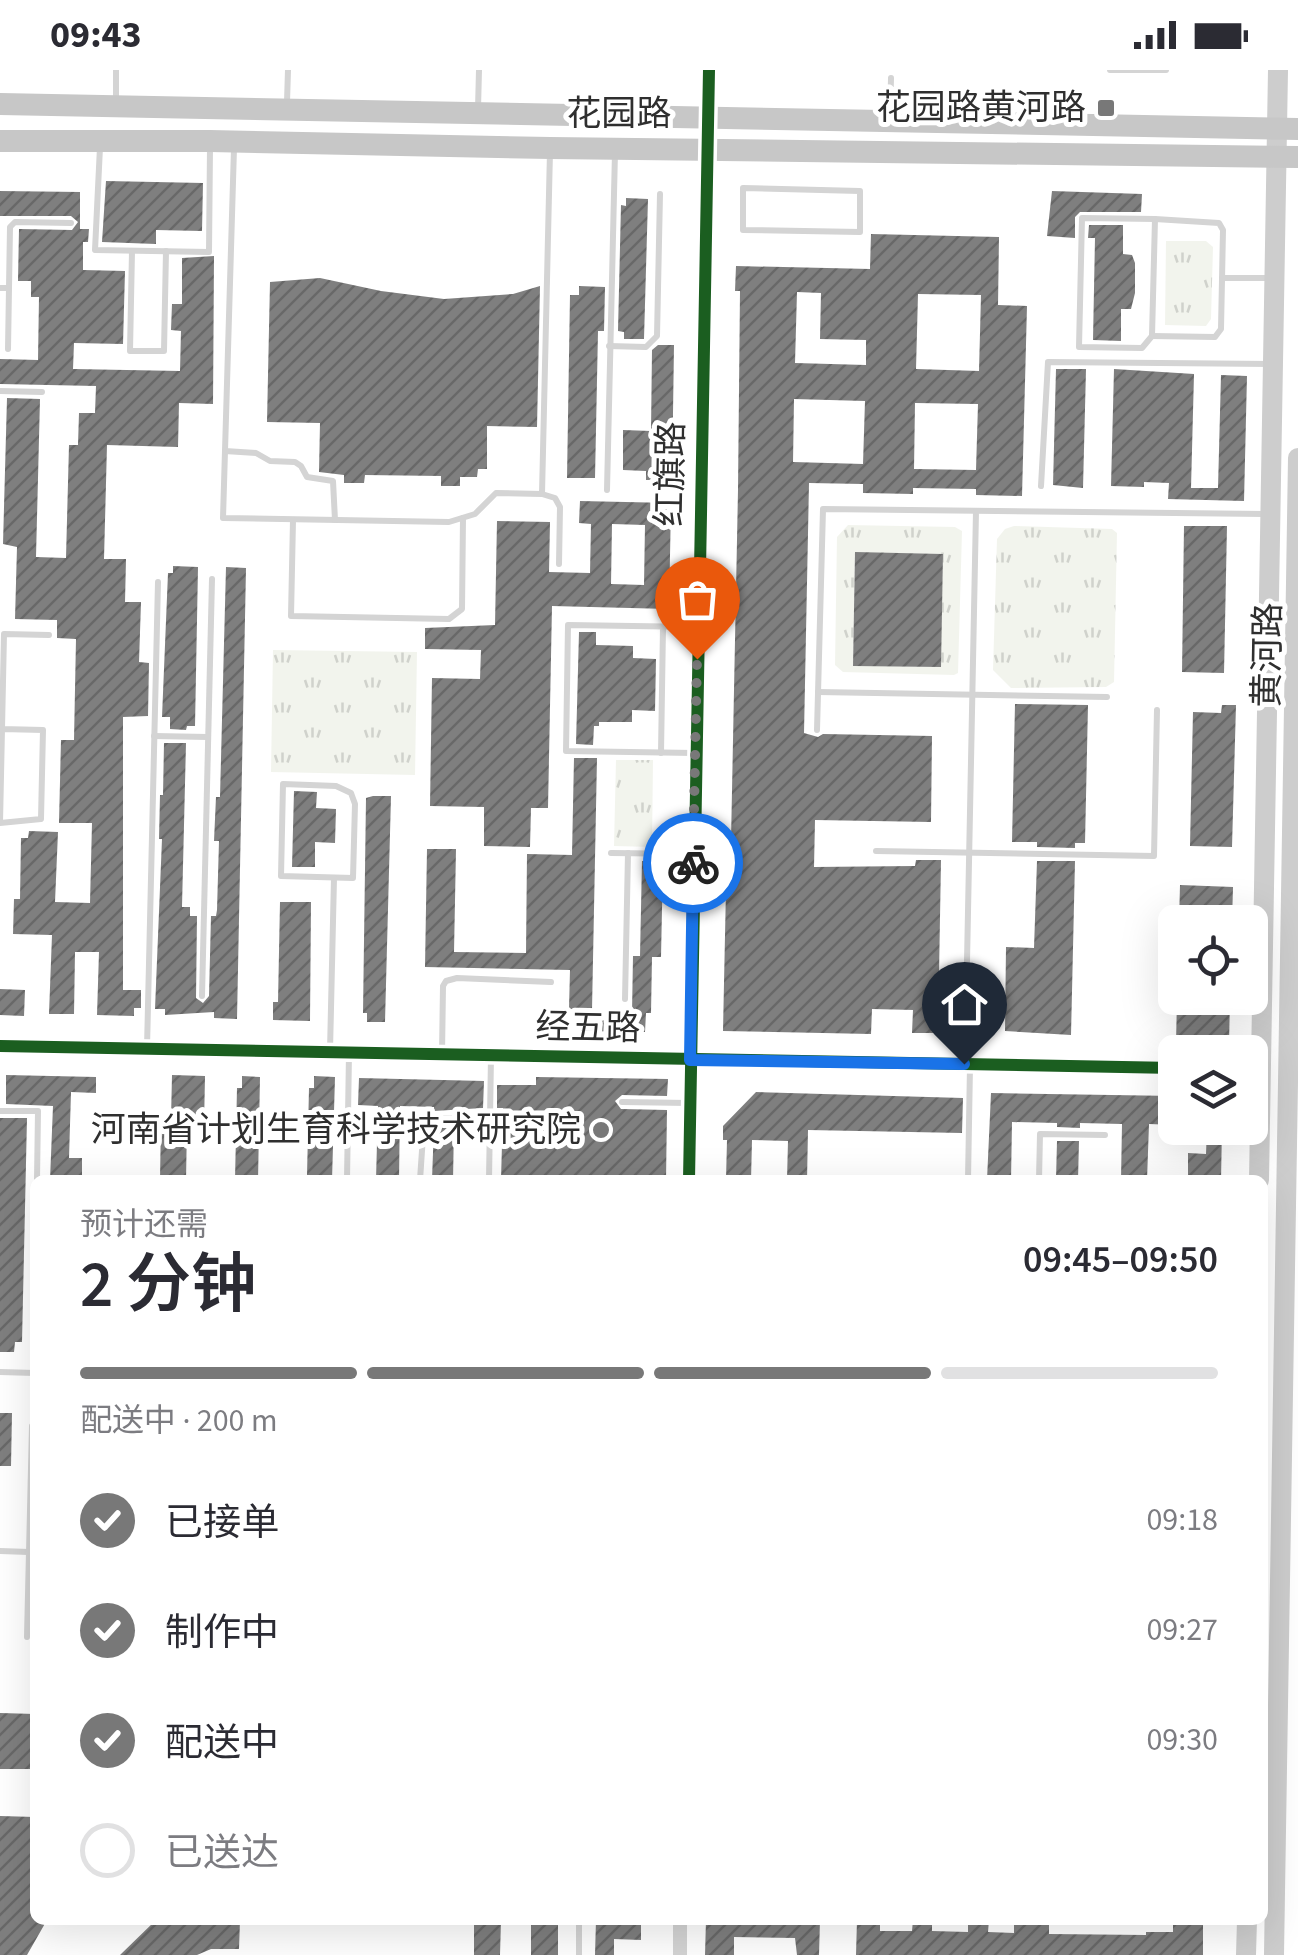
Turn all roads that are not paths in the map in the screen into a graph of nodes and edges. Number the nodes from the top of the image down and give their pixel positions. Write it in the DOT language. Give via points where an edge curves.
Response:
graph roads {
  1 [pos="116,70"];
  2 [pos="288,70"];
  3 [pos="479,70"];
  4 [pos="709,70"];
  5 [pos="1110,70"];
  6 [pos="1166,70"];
  7 [pos="1278,70"];
  8 [pos="891,78"];
  9 [pos="0,104"];
  10 [pos="116,106"];
  11 [pos="287,109"];
  12 [pos="478,112"];
  13 [pos="708,116"];
  14 [pos="890,120"];
  15 [pos="1288,128"];
  16 [pos="0,141"];
  17 [pos="210,141"];
  18 [pos="100,142"];
  19 [pos="234,142"];
  20 [pos="550,148"];
  21 [pos="615,149"];
  22 [pos="707,150"];
  23 [pos="1287,157"];
  24 [pos="660,194"];
  25 [pos="1155,220"];
  26 [pos="71,223"];
  27 [pos="743,230"];
  28 [pos="132,251"];
  29 [pos="166,252"];
  30 [pos="1222,278"];
  31 [pos="1274,278"];
  32 [pos="4,288"];
  33 [pos="1152,336"];
  34 [pos="609,346"];
  35 [pos="8,349"];
  36 [pos="1272,364"];
  37 [pos="0,391"];
  38 [pos="42,392"];
  39 [pos="224,451"];
  40 [pos="1298,458"];
  41 [pos="1041,486"];
  42 [pos="606,490"];
  43 [pos="542,494"];
  44 [pos="976,510"];
  45 [pos="1270,514"];
  46 [pos="463,518"];
  47 [pos="293,520"];
  48 [pos="336,520"];
  49 [pos="560,564"];
  50 [pos="212,579"];
  51 [pos="158,582"];
  52 [pos="664,627"];
  53 [pos="698,628"];
  54 [pos="49,635"];
  55 [pos="818,692"];
  56 [pos="972,694"];
  57 [pos="1107,697"];
  58 [pos="1157,710"];
  59 [pos="2,729"];
  60 [pos="818,730"];
  61 [pos="154,736"];
  62 [pos="208,737"];
  63 [pos="661,752"];
  64 [pos="695,753"];
  65 [pos="876,852"];
  66 [pos="611,853"];
  67 [pos="628,853"];
  68 [pos="969,853"];
  69 [pos="693,854"];
  70 [pos="334,878"];
  71 [pos="551,982"];
  72 [pos="202,996"];
  73 [pos="625,999"];
  74 [pos="1256,1035"];
  75 [pos="0,1046"];
  76 [pos="146,1049"];
  77 [pos="330,1052"];
  78 [pos="349,1053"];
  79 [pos="442,1055"];
  80 [pos="491,1056"];
  81 [pos="690,1060"];
  82 [pos="967,1064"];
  83 [pos="1158,1068"];
  84 [pos="1268,1069"];
  85 [pos="1293,1070"];
  86 [pos="622,1102"];
  87 [pos="690,1103"];
  88 [pos="0,1110"];
  89 [pos="490,1119"];
  90 [pos="1105,1135"];
  91 [pos="1258,1145"];
  92 [pos="36,1175"];
  93 [pos="347,1175"];
  94 [pos="420,1175"];
  95 [pos="489,1175"];
  96 [pos="688,1175"];
  97 [pos="968,1175"];
  98 [pos="1039,1175"];
  99 [pos="1259,1175"];
  100 [pos="1292,1242"];
  101 [pos="0,1372"];
  102 [pos="30,1373"];
  103 [pos="30,1510"];
  104 [pos="0,1551"];
  105 [pos="29,1552"];
  106 [pos="27,1637"];
  107 [pos="1288,1664"];
  108 [pos="579,1925"];
  109 [pos="680,1925"];
  110 [pos="1247,1925"];
  111 [pos="579,1955"];
  112 [pos="680,1955"];
  113 [pos="1246,1955"];
  114 [pos="1274,1955"];
  1 -- 10 [label="lane"];
  2 -- 11 [label="lane"];
  3 -- 12 [label="lane"];
  4 -- 13 [label="street, 红旗路"];
  5 -- 6 [label="lane"];
  7 -- 15 [label="main road, 黄河路"];
  8 -- 14 [label="lane"];
  9 -- 10 [label="main road, 花园路"];
  10 -- 11 [label="main road, 花园路"];
  11 -- 12 [label="main road, 花园路"];
  12 -- 13 [label="main road, 花园路"];
  13 -- 14 [label="main road, 花园路"];
  13 -- 22 [label="street, 红旗路"];
  14 -- 15 [label="main road, 花园路"];
  15 -- 23 [label="main road, 黄河路"];
  16 -- 18 [label="main road, 花园路"];
  17 -- 18 [label="main road, 花园路"];
  17 -- 19 [label="main road, 花园路"];
  17 -- 29 [label="lane" via="209,252"];
  18 -- 28 [label="lane" via="96,250"];
  19 -- 20 [label="main road, 花园路"];
  19 -- 39 [label="lane"];
  20 -- 21 [label="main road, 花园路"];
  20 -- 43 [label="lane"];
  21 -- 22 [label="main road, 花园路"];
  21 -- 34 [label="lane"];
  22 -- 23 [label="main road, 花园路"];
  22 -- 53 [label="street, 红旗路"];
  23 -- 31 [label="main road, 黄河路"];
  24 -- 34 [label="lane" via="657,336 646,347"];
  25 -- 30 [label="lane" via="1219,224"];
  25 -- 33 [label="lane"];
  25 -- 33 [label="lane" via="1082,218 1079,347 1142,348"];
  26 -- 32 [label="lane" via="15,222"];
  27 -- 27 [label="lane" via="744,188 860,190 860,232"];
  28 -- 29 [label="lane"];
  28 -- 29 [label="lane" via="130,350 164,351"];
  30 -- 31 [label="lane"];
  30 -- 33 [label="lane" via="1219,334"];
  31 -- 36 [label="main road, 黄河路"];
  32 -- 35 [label="lane"];
  34 -- 42 [label="lane"];
  36 -- 41 [label="lane" via="1048,362"];
  36 -- 45 [label="main road, 黄河路"];
  37 -- 38 [label="lane"];
  39 -- 47 [label="lane" via="223,518"];
  39 -- 48 [label="lane" via="295,462 306,478 333,481"];
  40 -- 85 [label="main road, 黄河路"];
  43 -- 46 [label="lane" via="496,493"];
  43 -- 49 [label="lane" via="560,506"];
  44 -- 45 [label="lane"];
  44 -- 55 [label="lane" via="822,508"];
  44 -- 56 [label="lane"];
  45 -- 74 [label="main road, 黄河路"];
  46 -- 47 [label="lane" via="462,610 449,619 292,616"];
  46 -- 48 [label="lane"];
  47 -- 48 [label="lane"];
  50 -- 62 [label="lane"];
  51 -- 61 [label="lane"];
  52 -- 53 [label="lane"];
  52 -- 63 [label="lane"];
  52 -- 63 [label="lane" via="568,625 566,751"];
  53 -- 64 [label="street, 红旗路"];
  54 -- 59 [label="lane" via="4,634"];
  55 -- 56 [label="lane"];
  55 -- 60 [label="lane"];
  56 -- 57 [label="lane"];
  56 -- 68 [label="lane"];
  58 -- 68 [label="lane" via="1154,856"];
  59 -- 59 [label="lane" via="0,824 41,820 42,730"];
  61 -- 62 [label="lane"];
  61 -- 76 [label="lane"];
  62 -- 72 [label="lane"];
  63 -- 64 [label="lane"];
  64 -- 69 [label="street, 红旗路"];
  65 -- 68 [label="lane"];
  66 -- 67 [label="lane"];
  67 -- 69 [label="lane"];
  67 -- 73 [label="lane"];
  68 -- 82 [label="lane"];
  69 -- 81 [label="street, 红旗路"];
  70 -- 70 [label="lane" via="281,876 283,784 351,793 353,878"];
  70 -- 77 [label="lane"];
  71 -- 79 [label="lane" via="446,981"];
  75 -- 76 [label="street, 经五路"];
  76 -- 77 [label="street, 经五路"];
  77 -- 78 [label="street, 经五路"];
  78 -- 79 [label="street, 经五路"];
  78 -- 93 [label="lane"];
  79 -- 80 [label="street, 经五路"];
  80 -- 81 [label="street, 经五路"];
  80 -- 89 [label="lane"];
  81 -- 82 [label="street, 经五路"];
  81 -- 87 [label="street, 红旗路"];
  82 -- 83 [label="street, 经五路"];
  82 -- 97 [label="lane"];
  84 -- 85 [label="street"];
  85 -- 100 [label="main road, 黄河路"];
  86 -- 87 [label="lane"];
  87 -- 96 [label="street, 红旗路"];
  88 -- 92 [label="lane" via="38,1112"];
  89 -- 94 [label="lane" via="424,1121"];
  89 -- 95 [label="lane"];
  90 -- 98 [label="lane" via="1040,1134"];
  91 -- 99 [label="main road, 黄河路"];
  100 -- 107 [label="main road, 黄河路"];
  101 -- 102 [label="lane"];
  103 -- 105 [label="lane"];
  104 -- 105 [label="lane"];
  105 -- 106 [label="lane"];
  107 -- 114 [label="main road, 黄河路"];
  108 -- 111 [label="lane"];
  109 -- 112 [label="street"];
  110 -- 113 [label="main road"];
}
